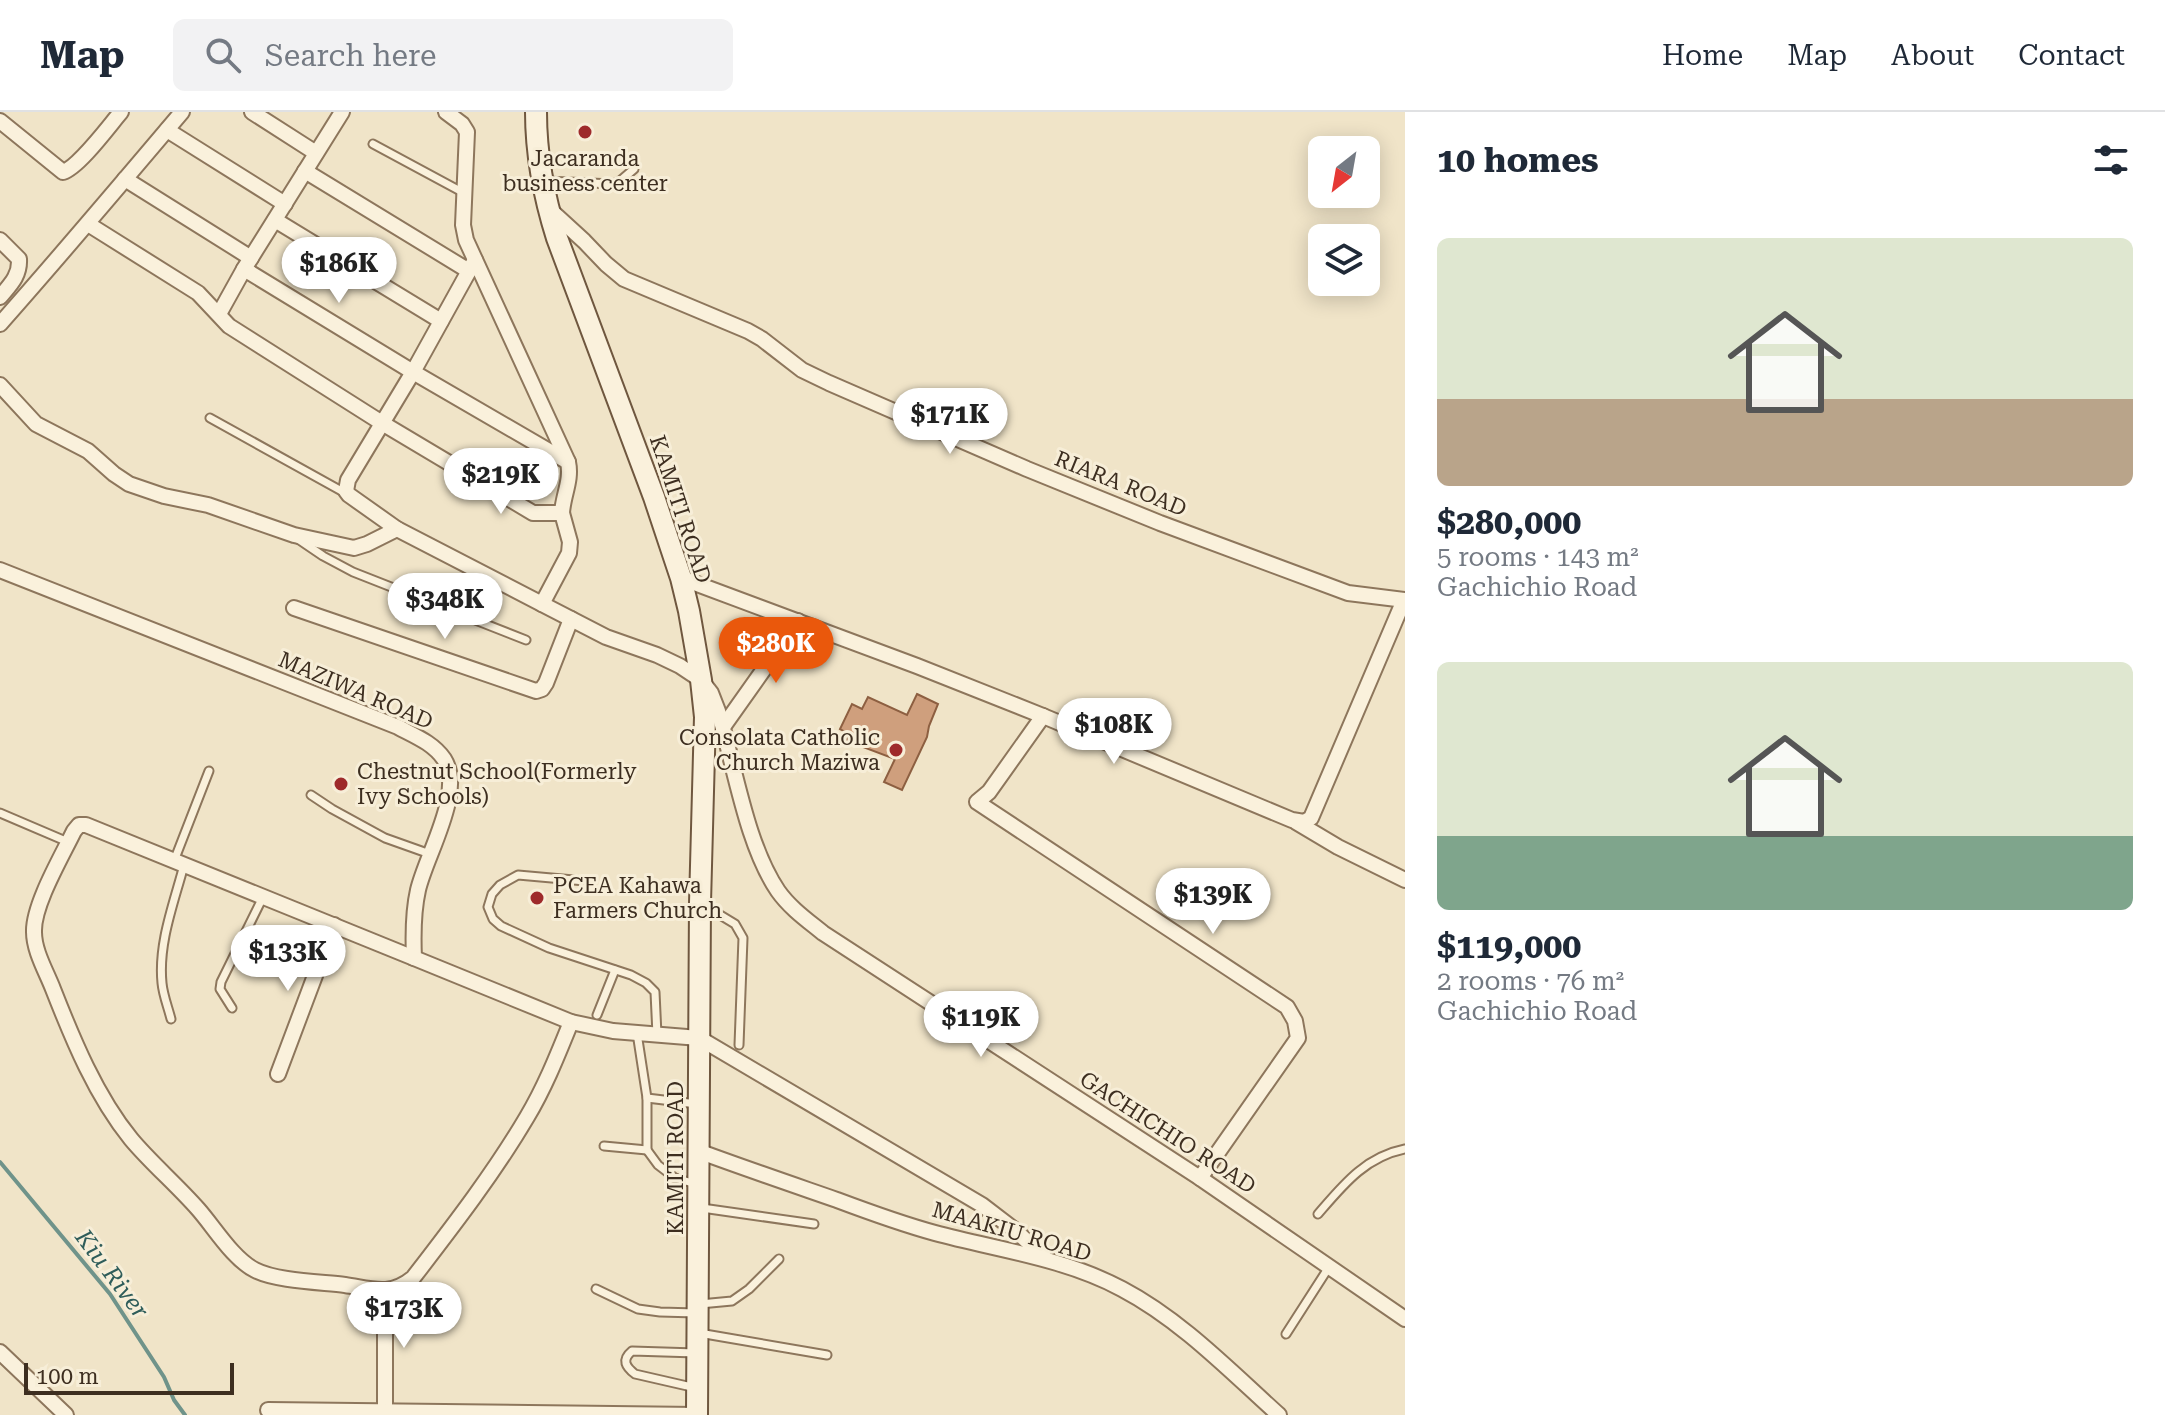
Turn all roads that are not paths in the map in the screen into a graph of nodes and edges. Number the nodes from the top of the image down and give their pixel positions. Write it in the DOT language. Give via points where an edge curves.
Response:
graph roads {
  1 [pos="121,112"];
  2 [pos="182,112"];
  3 [pos="252,112"];
  4 [pos="342,112"];
  5 [pos="446,112"];
  6 [pos="536,112"];
  7 [pos="0,121"];
  8 [pos="167,130"];
  9 [pos="373,144"];
  10 [pos="316,153"];
  11 [pos="634,169"];
  12 [pos="305,171"];
  13 [pos="125,179"];
  14 [pos="543,181"];
  15 [pos="464,193"];
  16 [pos="285,204"];
  17 [pos="548,208"];
  18 [pos="275,220"];
  19 [pos="88,224"];
  20 [pos="0,240"];
  21 [pos="248,264"];
  22 [pos="472,266"];
  23 [pos="0,297"];
  24 [pos="219,314"];
  25 [pos="441,321"];
  26 [pos="0,324"];
  27 [pos="413,372"];
  28 [pos="0,385"];
  29 [pos="210,418"];
  30 [pos="382,423"];
  31 [pos="568,462"];
  32 [pos="349,495"];
  33 [pos="562,513"];
  34 [pos="397,529"];
  35 [pos="294,535"];
  36 [pos="0,570"];
  37 [pos="681,578"];
  38 [pos="1404,600"];
  39 [pos="542,604"];
  40 [pos="294,608"];
  41 [pos="571,619"];
  42 [pos="798,621"];
  43 [pos="526,640"];
  44 [pos="701,680"];
  45 [pos="1043,716"];
  46 [pos="723,727"];
  47 [pos="209,771"];
  48 [pos="311,795"];
  49 [pos="0,813"];
  50 [pos="1292,820"];
  51 [pos="69,842"];
  52 [pos="430,854"];
  53 [pos="179,863"];
  54 [pos="1405,880"];
  55 [pos="585,881"];
  56 [pos="263,897"];
  57 [pos="700,903"];
  58 [pos="334,925"];
  59 [pos="414,958"];
  60 [pos="615,970"];
  61 [pos="232,1008"];
  62 [pos="597,1015"];
  63 [pos="171,1019"];
  64 [pos="571,1022"];
  65 [pos="637,1033"];
  66 [pos="657,1035"];
  67 [pos="699,1038"];
  68 [pos="739,1045"];
  69 [pos="278,1074"];
  70 [pos="647,1098"];
  71 [pos="699,1104"];
  72 [pos="604,1146"];
  73 [pos="1405,1149"];
  74 [pos="647,1150"];
  75 [pos="698,1151"];
  76 [pos="1200,1178"];
  77 [pos="698,1184"];
  78 [pos="698,1207"];
  79 [pos="1318,1214"];
  80 [pos="814,1224"];
  81 [pos="779,1259"];
  82 [pos="1046,1259"];
  83 [pos="1329,1267"];
  84 [pos="596,1289"];
  85 [pos="385,1290"];
  86 [pos="1405,1319"];
  87 [pos="698,1326"];
  88 [pos="1286,1334"];
  89 [pos="0,1352"];
  90 [pos="827,1355"];
  91 [pos="698,1389"];
  92 [pos="268,1410"];
  93 [pos="385,1411"];
  94 [pos="352,1412"];
  95 [pos="454,1414"];
  96 [pos="553,1414"];
  97 [pos="66,1415"];
  98 [pos="685,1415"];
  99 [pos="697,1415"];
  100 [pos="1279,1415"];
  1 -- 7 [label="street" via="63,172"];
  2 -- 8 [label="street"];
  3 -- 10 [label="street"];
  4 -- 10 [label="street"];
  5 -- 15 [label="street" via="467,132"];
  6 -- 14 [label="main road, KAMITI ROAD"];
  8 -- 13 [label="street"];
  8 -- 16 [label="street"];
  9 -- 15 [label="lane"];
  10 -- 12 [label="street"];
  11 -- 14 [label="lane" via="613,184"];
  12 -- 16 [label="street"];
  12 -- 22 [label="street"];
  13 -- 19 [label="street"];
  13 -- 21 [label="street"];
  14 -- 17 [label="main road, KAMITI ROAD"];
  15 -- 22 [label="street" via="463,225"];
  16 -- 18 [label="street"];
  17 -- 37 [label="main road, KAMITI ROAD"];
  17 -- 38 [label="street, RIARA ROAD" via="624,279 748,331 829,383 1160,523 1348,593"];
  18 -- 21 [label="street"];
  18 -- 25 [label="street"];
  19 -- 24 [label="street" via="180,280"];
  19 -- 26 [label="street"];
  20 -- 23 [label="street" via="20,267"];
  21 -- 24 [label="street"];
  21 -- 27 [label="street"];
  22 -- 25 [label="street"];
  22 -- 31 [label="street"];
  24 -- 30 [label="street" via="229,326"];
  25 -- 27 [label="street"];
  27 -- 30 [label="street"];
  27 -- 31 [label="street"];
  28 -- 35 [label="street" via="36,424 88,451 129,484"];
  29 -- 32 [label="lane"];
  30 -- 32 [label="street" via="348,480"];
  30 -- 33 [label="street" via="533,513"];
  31 -- 33 [label="street"];
  32 -- 34 [label="street"];
  33 -- 39 [label="street" via="569,553"];
  34 -- 35 [label="street" via="354,548"];
  34 -- 39 [label="street"];
  35 -- 43 [label="lane" via="353,572"];
  36 -- 52 [label="street, MAZIWA ROAD" via="398,727 431,745 445,760 450,777 449,800"];
  37 -- 42 [label="street"];
  37 -- 44 [label="main road, KAMITI ROAD"];
  38 -- 50 [label="street" via="1311,818"];
  39 -- 41 [label="street"];
  40 -- 41 [label="street" via="536,691 546,683"];
  41 -- 44 [label="street"];
  42 -- 45 [label="street"];
  42 -- 46 [label="street"];
  44 -- 46 [label="street, GACHICHIO ROAD"];
  44 -- 57 [label="main road, KAMITI ROAD" via="705,717"];
  45 -- 50 [label="street"];
  45 -- 76 [label="street" via="977,802 1287,1007 1295,1021 1298,1038"];
  46 -- 76 [label="street, GACHICHIO ROAD" via="759,856 798,913"];
  47 -- 53 [label="lane"];
  48 -- 52 [label="lane" via="385,838"];
  49 -- 51 [label="lane"];
  50 -- 54 [label="street"];
  51 -- 53 [label="street" via="79,825 86,825"];
  51 -- 85 [label="street" via="42,899 34,938 63,1015 109,1108 130,1138 254,1270"];
  52 -- 59 [label="street, MAZIWA ROAD" via="415,908"];
  53 -- 56 [label="street"];
  53 -- 63 [label="lane" via="162,957"];
  55 -- 60 [label="lane" via="518,875 500,885 488,907 501,926"];
  56 -- 58 [label="street"];
  56 -- 61 [label="lane" via="221,982"];
  57 -- 67 [label="main road, KAMITI ROAD"];
  57 -- 68 [label="lane" via="735,924 743,938"];
  58 -- 59 [label="street"];
  58 -- 69 [label="street"];
  59 -- 64 [label="street"];
  60 -- 62 [label="lane"];
  60 -- 66 [label="lane" via="655,992"];
  64 -- 65 [label="street"];
  64 -- 85 [label="street" via="526,1119 465,1209 413,1278"];
  65 -- 66 [label="street"];
  65 -- 70 [label="lane"];
  66 -- 67 [label="street"];
  67 -- 71 [label="main road, KAMITI ROAD"];
  67 -- 82 [label="street" via="982,1205"];
  70 -- 71 [label="lane"];
  70 -- 74 [label="lane"];
  71 -- 75 [label="main road, KAMITI ROAD"];
  72 -- 74 [label="lane"];
  73 -- 79 [label="lane" via="1354,1173"];
  74 -- 77 [label="lane" via="675,1178"];
  75 -- 77 [label="main road, KAMITI ROAD"];
  75 -- 82 [label="street, MAAKIU ROAD" via="933,1233"];
  76 -- 83 [label="street, GACHICHIO ROAD"];
  77 -- 78 [label="main road, KAMITI ROAD"];
  78 -- 80 [label="lane"];
  78 -- 87 [label="main road, KAMITI ROAD"];
  81 -- 87 [label="lane"];
  82 -- 100 [label="street, MAAKIU ROAD" via="1122,1289 1154,1308"];
  83 -- 86 [label="street, GACHICHIO ROAD"];
  83 -- 88 [label="lane"];
  84 -- 87 [label="lane" via="638,1309"];
  85 -- 93 [label="street"];
  87 -- 90 [label="lane"];
  87 -- 91 [label="main road, KAMITI ROAD"];
  87 -- 91 [label="lane" via="632,1351 625,1362 635,1374"];
  89 -- 97 [label="street"];
  91 -- 99 [label="main road, KAMITI ROAD"];
  92 -- 94 [label="street"];
  93 -- 94 [label="street"];
  93 -- 95 [label="street"];
  95 -- 96 [label="street"];
  96 -- 98 [label="street"];
  98 -- 99 [label="street"];
}
